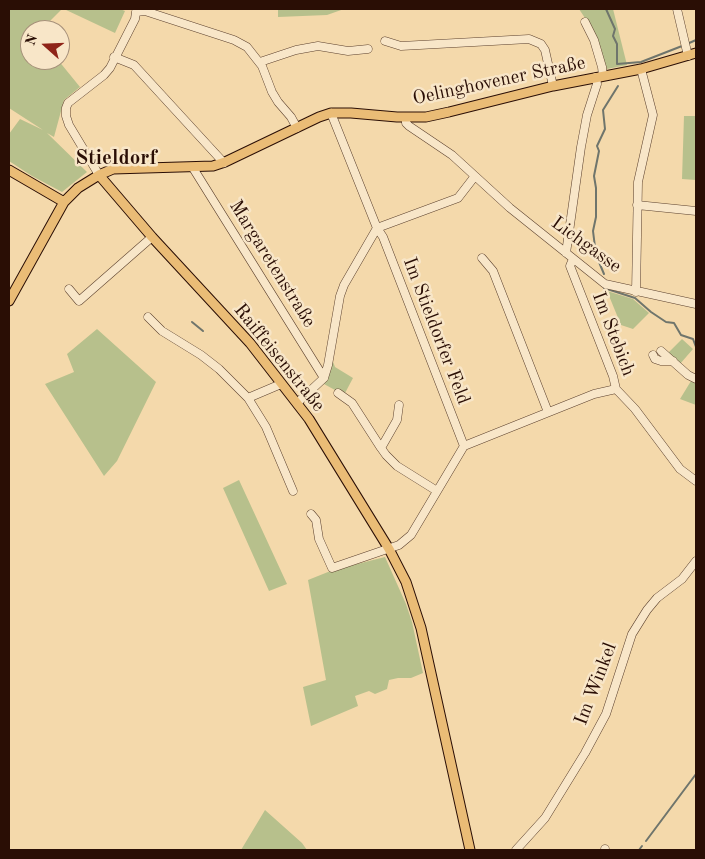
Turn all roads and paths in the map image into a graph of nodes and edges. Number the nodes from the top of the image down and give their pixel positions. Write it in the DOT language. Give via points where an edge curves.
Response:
graph roads {
  1 [pos="677,9"];
  2 [pos="136,10"];
  3 [pos="585,22"];
  4 [pos="385,41"];
  5 [pos="368,49"];
  6 [pos="689,50"];
  7 [pos="114,57"];
  8 [pos="260,62"];
  9 [pos="641,69"];
  10 [pos="600,76"];
  11 [pos="553,86"];
  12 [pos="331,113"];
  13 [pos="406,117"];
  14 [pos="297,128"];
  15 [pos="224,163"];
  16 [pos="193,168"];
  17 [pos="9,170"];
  18 [pos="99,175"];
  19 [pos="475,176"];
  20 [pos="64,202"];
  21 [pos="637,205"];
  22 [pos="696,211"];
  23 [pos="377,228"];
  24 [pos="152,237"];
  25 [pos="566,253"];
  26 [pos="482,258"];
  27 [pos="573,259"];
  28 [pos="69,290"];
  29 [pos="636,292"];
  30 [pos="9,301"];
  31 [pos="696,304"];
  32 [pos="148,317"];
  33 [pos="661,351"];
  34 [pos="653,355"];
  35 [pos="673,361"];
  36 [pos="324,378"];
  37 [pos="696,379"];
  38 [pos="281,384"];
  39 [pos="616,389"];
  40 [pos="338,393"];
  41 [pos="248,398"];
  42 [pos="297,403"];
  43 [pos="399,405"];
  44 [pos="548,412"];
  45 [pos="464,446"];
  46 [pos="381,448"];
  47 [pos="696,481"];
  48 [pos="293,491"];
  49 [pos="437,491"];
  50 [pos="311,514"];
  51 [pos="389,549"];
  52 [pos="696,561"];
  53 [pos="525,847"];
  54 [pos="470,850"];
  55 [pos="516,850"];
  1 -- 6 [label="street"];
  2 -- 7 [label="street" via="135,19"];
  2 -- 8 [label="street" via="234,40 247,47"];
  3 -- 10 [label="street" via="594,40"];
  4 -- 11 [label="street" via="401,46 529,38 545,50"];
  5 -- 8 [label="street" via="348,51 318,46"];
  6 -- 9 [label="main road, Oelinghovener Straße"];
  7 -- 15 [label="street" via="134,65"];
  7 -- 18 [label="street" via="104,75 66,108 70,125"];
  8 -- 14 [label="street" via="274,96"];
  9 -- 10 [label="main road, Oelinghovener Straße"];
  9 -- 21 [label="street" via="653,115 638,182"];
  10 -- 11 [label="main road, Oelinghovener Straße"];
  10 -- 25 [label="street" via="587,115"];
  11 -- 13 [label="main road, Oelinghovener Straße" via="426,117"];
  12 -- 13 [label="main road, Oelinghovener Straße"];
  12 -- 14 [label="main road, Oelinghovener Straße"];
  12 -- 23 [label="street, Im Stieldorfer Feld"];
  13 -- 19 [label="street, Lichgasse" via="409,126 452,155"];
  14 -- 15 [label="main road, Oelinghovener Straße"];
  15 -- 16 [label="main road, Oelinghovener Straße"];
  16 -- 18 [label="main road, Oelinghovener Straße" via="125,168"];
  16 -- 36 [label="street, Margaretenstraße"];
  17 -- 20 [label="main road"];
  18 -- 20 [label="main road, Oelinghovener Straße" via="78,188"];
  18 -- 24 [label="main road, Raiffeisenstraße"];
  19 -- 23 [label="street" via="458,198"];
  19 -- 25 [label="street, Lichgasse"];
  20 -- 30 [label="main road, Oelinghovener Straße"];
  21 -- 22 [label="street"];
  21 -- 29 [label="street"];
  23 -- 36 [label="street" via="340,296"];
  23 -- 45 [label="street, Im Stieldorfer Feld"];
  24 -- 28 [label="street" via="79,301"];
  24 -- 38 [label="main road, Raiffeisenstraße" via="244,337"];
  25 -- 27 [label="street, Lichgasse"];
  26 -- 44 [label="street" via="493,271"];
  27 -- 29 [label="street, Lichgasse" via="605,284"];
  27 -- 39 [label="street, Im Stebich" via="570,266"];
  29 -- 31 [label="street, Lichgasse"];
  32 -- 41 [label="street" via="219,369"];
  33 -- 35 [label="street"];
  34 -- 35 [label="street" via="661,361"];
  35 -- 37 [label="street"];
  36 -- 42 [label="street"];
  38 -- 41 [label="street"];
  38 -- 42 [label="main road, Raiffeisenstraße"];
  39 -- 44 [label="street"];
  39 -- 47 [label="street, Im Stebich" via="635,408 680,469"];
  40 -- 46 [label="street" via="352,403"];
  41 -- 48 [label="street" via="266,427"];
  42 -- 51 [label="main road, Raiffeisenstraße" via="321,436"];
  43 -- 46 [label="street" via="397,420"];
  44 -- 45 [label="street"];
  45 -- 49 [label="street"];
  46 -- 49 [label="street" via="397,466"];
  49 -- 51 [label="street" via="411,535 405,542"];
  50 -- 51 [label="street" via="332,568"];
  51 -- 54 [label="main road, Raiffeisenstraße" via="406,582 421,628"];
  52 -- 53 [label="street, Im Winkel" via="682,579 646,610 632,634 606,714 559,797"];
  53 -- 55 [label="street, Im Winkel"];
}
